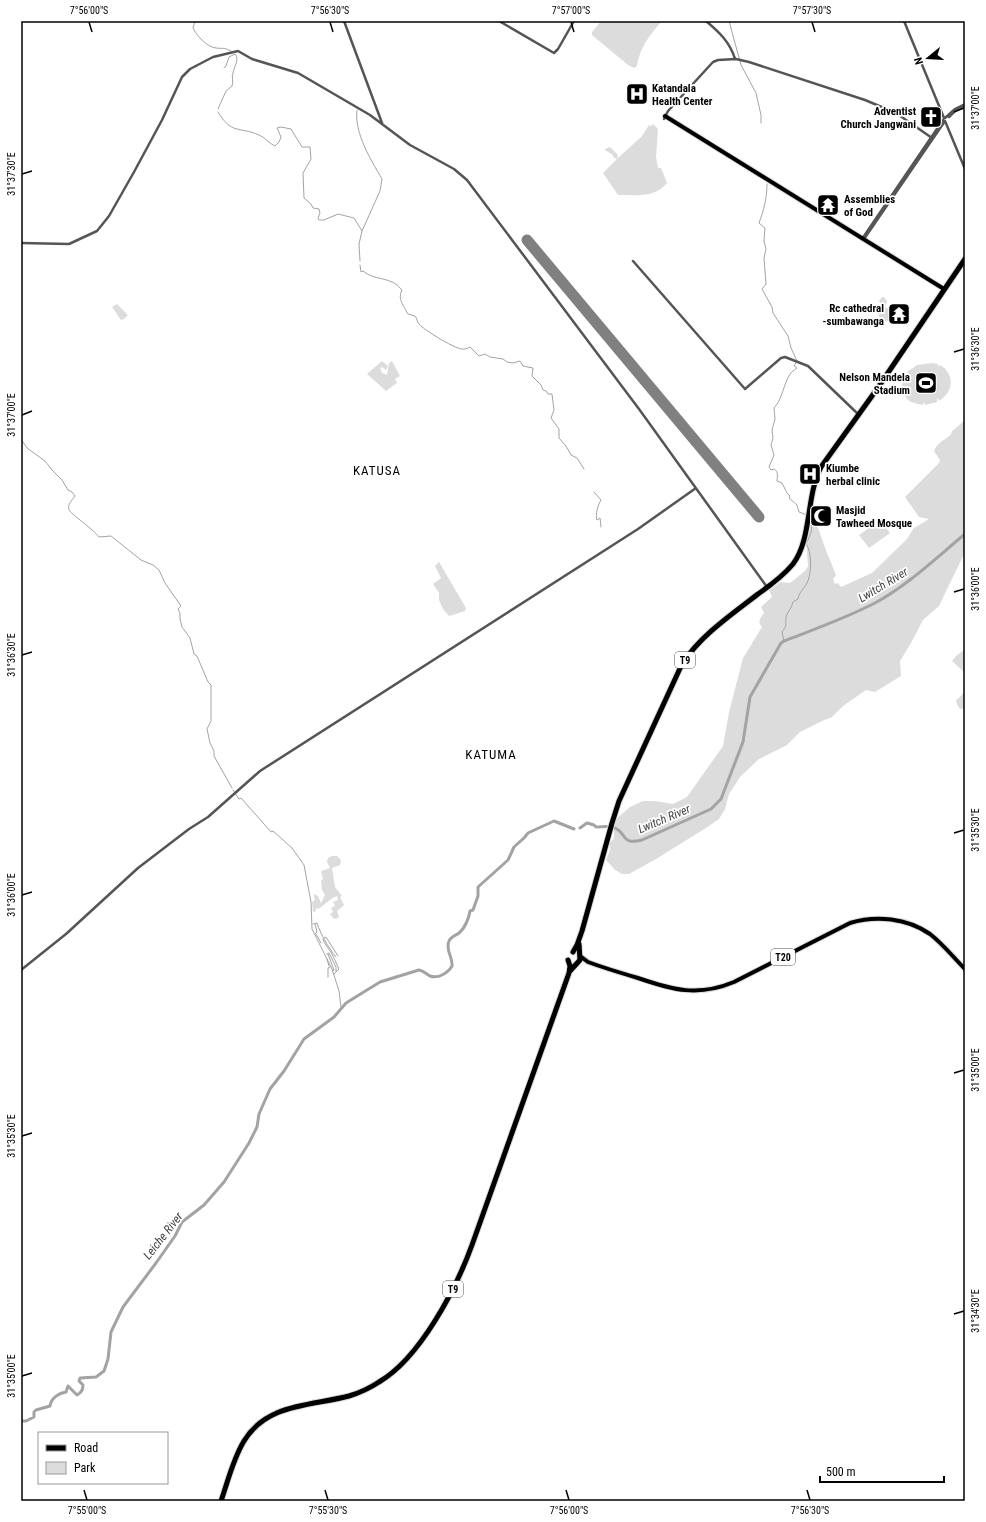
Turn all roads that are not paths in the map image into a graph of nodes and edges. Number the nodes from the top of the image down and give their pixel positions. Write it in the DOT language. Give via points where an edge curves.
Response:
graph roads {
  1 [pos="344,21"];
  2 [pos="499,21"];
  3 [pos="574,21"];
  4 [pos="706,21"];
  5 [pos="904,21"];
  6 [pos="738,60"];
  7 [pos="965,105"];
  8 [pos="664,118"];
  9 [pos="945,119"];
  10 [pos="382,124"];
  11 [pos="932,137"];
  12 [pos="965,169"];
  13 [pos="863,239"];
  14 [pos="21,243"];
  15 [pos="965,259"];
  16 [pos="633,261"];
  17 [pos="944,289"];
  18 [pos="859,414"];
  19 [pos="696,488"];
  20 [pos="767,588"];
  21 [pos="579,941"];
  22 [pos="573,952"];
  23 [pos="580,955"];
  24 [pos="568,960"];
  25 [pos="588,962"];
  26 [pos="577,964"];
  27 [pos="965,969"];
  28 [pos="21,970"];
  29 [pos="569,973"];
  30 [pos="221,1501"];
  1 -- 10 [label="street"];
  2 -- 3 [label="street" via="554,53"];
  4 -- 6 [label="street" via="725,39"];
  5 -- 9 [label="street"];
  6 -- 8 [label="street" via="713,62"];
  6 -- 11 [label="street" via="889,109"];
  7 -- 9 [label="street"];
  8 -- 13 [label="main road"];
  9 -- 11 [label="street"];
  9 -- 12 [label="street"];
  10 -- 14 [label="street" via="298,73 252,59 238,51 214,57 188,70 182,77 134,172 109,216 97,231 69,244"];
  10 -- 19 [label="street" via="410,145 460,173 473,187"];
  11 -- 13 [label="street"];
  13 -- 17 [label="main road"];
  15 -- 17 [label="highway, T9"];
  16 -- 18 [label="street" via="745,389 783,357 805,364"];
  17 -- 18 [label="highway, T9"];
  18 -- 20 [label="highway, T9" via="819,470 801,547 794,562"];
  19 -- 20 [label="street"];
  19 -- 28 [label="street" via="638,529 260,771 208,817 138,868 66,934"];
  20 -- 21 [label="highway, T9" via="708,634 684,661 625,786 609,831"];
  21 -- 22 [label="highway, T9"];
  21 -- 23 [label="highway, T9"];
  22 -- 23 [label="highway"];
  22 -- 24 [label="highway, T9" via="568,956"];
  23 -- 25 [label="main road, T20"];
  23 -- 26 [label="highway, T9"];
  24 -- 26 [label="highway" via="571,964"];
  24 -- 29 [label="highway, T9"];
  25 -- 26 [label="main road, T20"];
  25 -- 27 [label="main road, T20" via="674,989 704,991 734,982 850,923 878,918 898,921 924,930"];
  26 -- 29 [label="highway, T9"];
  29 -- 30 [label="highway, T9" via="466,1261 443,1307 413,1351 397,1369 380,1382 351,1395 287,1408 262,1421 241,1446"];
}
